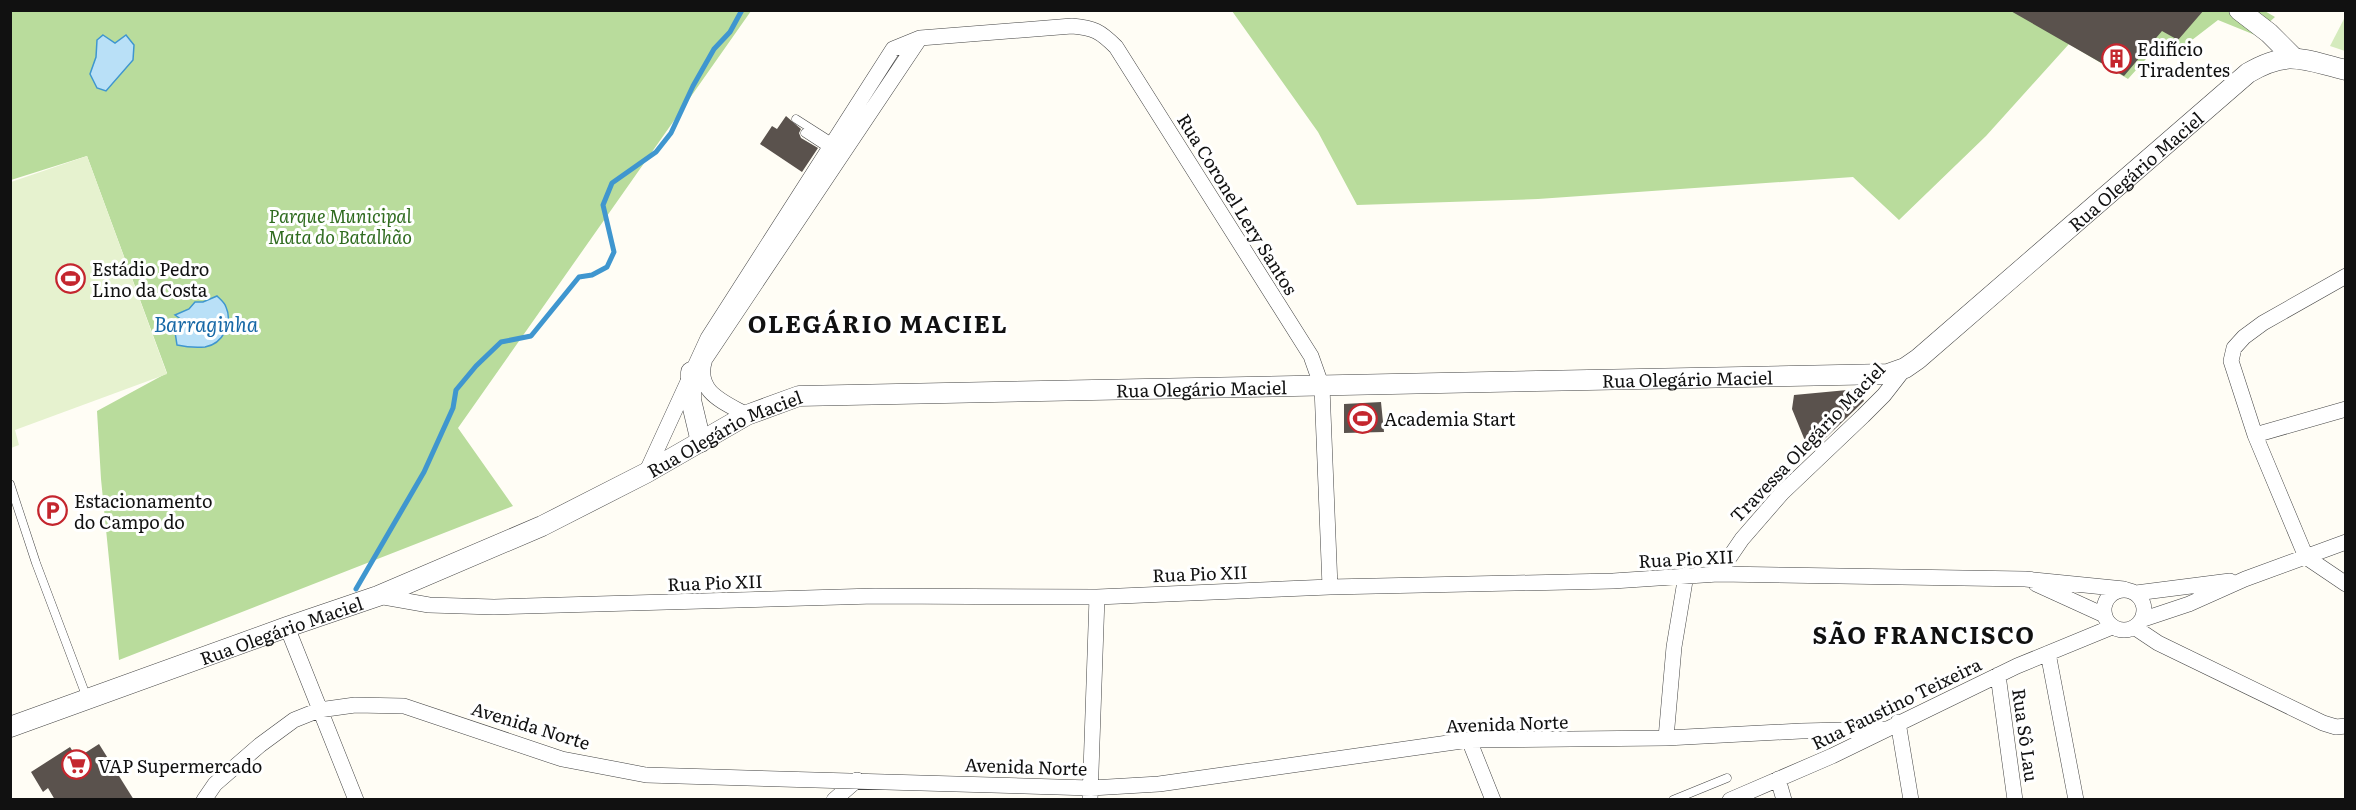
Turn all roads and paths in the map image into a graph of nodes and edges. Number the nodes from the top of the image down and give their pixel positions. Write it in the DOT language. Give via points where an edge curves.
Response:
graph roads {
  1 [pos="2238,10"];
  2 [pos="920,38"];
  3 [pos="2293,57"];
  4 [pos="2346,70"];
  5 [pos="796,119"];
  6 [pos="805,133"];
  7 [pos="830,145"];
  8 [pos="2346,276"];
  9 [pos="699,364"];
  10 [pos="1905,368"];
  11 [pos="1322,387"];
  12 [pos="2346,409"];
  13 [pos="747,415"];
  14 [pos="2255,435"];
  15 [pos="701,442"];
  16 [pos="646,473"];
  17 [pos="10,484"];
  18 [pos="2346,542"];
  19 [pos="2306,557"];
  20 [pos="1719,574"];
  21 [pos="1686,575"];
  22 [pos="2025,579"];
  23 [pos="2245,579"];
  24 [pos="2346,584"];
  25 [pos="1330,587"];
  26 [pos="2130,591"];
  27 [pos="378,596"];
  28 [pos="1097,597"];
  29 [pos="2108,621"];
  30 [pos="2138,623"];
  31 [pos="287,627"];
  32 [pos="2048,653"];
  33 [pos="1998,675"];
  34 [pos="88,699"];
  35 [pos="319,710"];
  36 [pos="1892,725"];
  37 [pos="2346,726"];
  38 [pos="10,727"];
  39 [pos="1666,738"];
  40 [pos="1469,740"];
  41 [pos="1727,778"];
  42 [pos="1778,779"];
  43 [pos="858,780"];
  44 [pos="1090,794"];
  45 [pos="204,800"];
  46 [pos="356,800"];
  47 [pos="834,800"];
  48 [pos="1493,800"];
  49 [pos="1673,800"];
  50 [pos="1730,800"];
  51 [pos="1784,800"];
  52 [pos="1911,800"];
  53 [pos="2015,800"];
  54 [pos="2076,800"];
  1 -- 3 [label="street"];
  2 -- 7 [label="street, Rua Coronel Lery Santos" via="893,49"];
  2 -- 9 [label="street, Rua Coronel Lery Santos"];
  2 -- 11 [label="street, Rua Coronel Lery Santos" via="1072,26 1091,28 1104,35 1116,47 1311,356"];
  3 -- 4 [label="street, Rua Olegário Maciel"];
  3 -- 10 [label="street, Rua Olegário Maciel" via="2268,61 2248,73"];
  5 -- 7 [label="lane"];
  6 -- 7 [label="lane"];
  7 -- 9 [label="street, Rua Coronel Lery Santos" via="728,303"];
  8 -- 14 [label="street" via="2263,323 2234,348 2231,361"];
  9 -- 13 [label="street" via="711,393"];
  9 -- 15 [label="street" via="692,400"];
  9 -- 16 [label="street, Rua Coronel Lery Santos"];
  10 -- 11 [label="street, Rua Olegário Maciel" via="1888,374"];
  10 -- 20 [label="street, Travessa Olegário Maciel" via="1863,416 1782,493 1742,539"];
  11 -- 13 [label="street, Rua Olegário Maciel" via="814,394"];
  11 -- 25 [label="street, Rua Coronel Lery Santos"];
  12 -- 14 [label="street"];
  13 -- 15 [label="street, Rua Olegário Maciel"];
  14 -- 19 [label="street"];
  15 -- 16 [label="street, Rua Olegário Maciel"];
  16 -- 27 [label="street, Rua Olegário Maciel" via="542,526"];
  17 -- 34 [label="lane"];
  18 -- 19 [label="street"];
  19 -- 23 [label="street"];
  19 -- 24 [label="street"];
  20 -- 21 [label="street, Rua Pio XII"];
  20 -- 22 [label="street, Rua Pio XII"];
  21 -- 25 [label="street, Rua Pio XII" via="1613,581"];
  21 -- 39 [label="street" via="1674,647"];
  22 -- 26 [label="street, Rua Pio XII"];
  22 -- 29 [label="street, Rua Pio XII"];
  23 -- 26 [label="street"];
  23 -- 30 [label="street"];
  25 -- 28 [label="street, Rua Pio XII"];
  26 -- 29 [label="street" via="2109,595 2103,608"];
  26 -- 30 [label="street" via="2144,608"];
  27 -- 28 [label="street, Rua Pio XII" via="429,605 494,607 875,596"];
  27 -- 31 [label="street, Rua Olegário Maciel"];
  28 -- 44 [label="street"];
  29 -- 30 [label="street" via="2125,630"];
  29 -- 32 [label="street, Rua Faustino Teixeira"];
  30 -- 37 [label="street" via="2158,643 2323,723"];
  31 -- 34 [label="street, Rua Olegário Maciel"];
  31 -- 35 [label="street"];
  32 -- 33 [label="street, Rua Faustino Teixeira"];
  32 -- 54 [label="street"];
  33 -- 36 [label="street, Rua Faustino Teixeira"];
  33 -- 53 [label="street, Rua Sô Lau"];
  34 -- 38 [label="street, Rua Olegário Maciel"];
  35 -- 43 [label="street, Avenida Norte" via="355,705 404,706 562,759 646,775"];
  35 -- 45 [label="street, Avenida Norte" via="294,720 260,745 215,784"];
  35 -- 46 [label="street"];
  36 -- 39 [label="street, Avenida Norte"];
  36 -- 42 [label="street, Rua Faustino Teixeira"];
  36 -- 52 [label="street"];
  39 -- 40 [label="street, Avenida Norte"];
  40 -- 44 [label="street, Avenida Norte"];
  40 -- 48 [label="street"];
  41 -- 49 [label="lane"];
  42 -- 50 [label="street, Rua Faustino Teixeira"];
  42 -- 51 [label="street"];
  43 -- 44 [label="street, Avenida Norte"];
  43 -- 47 [label="street"];
}
